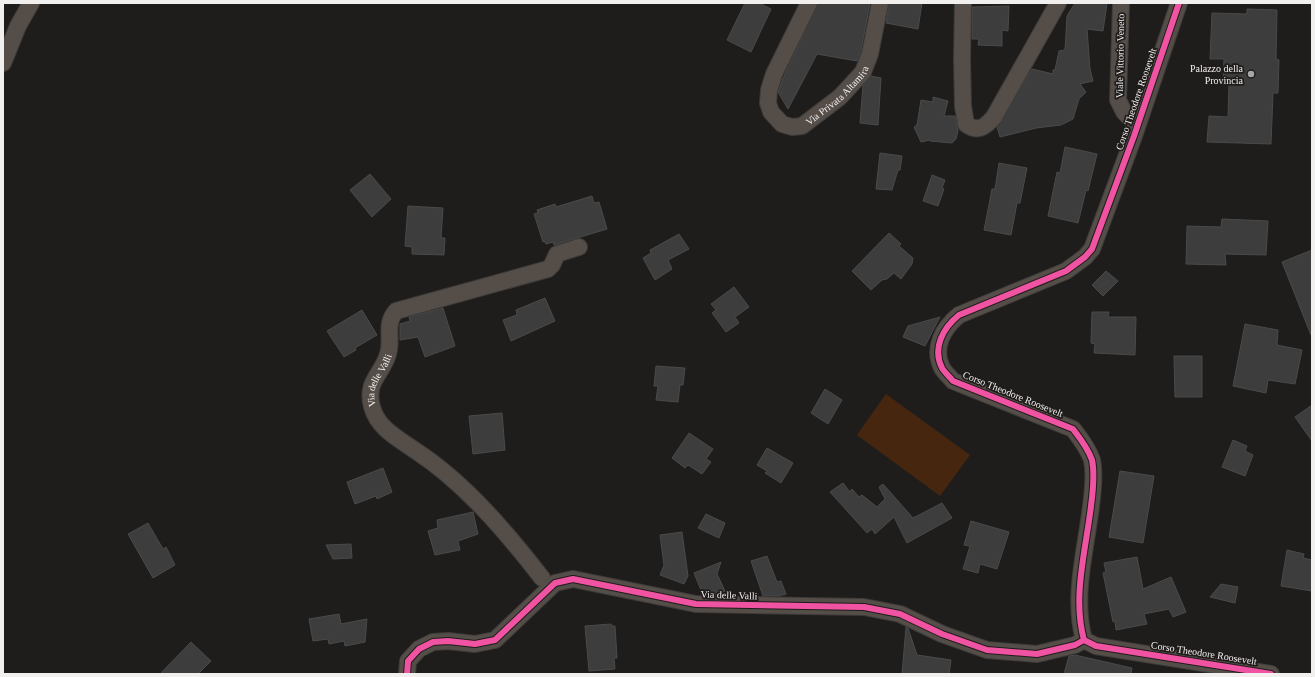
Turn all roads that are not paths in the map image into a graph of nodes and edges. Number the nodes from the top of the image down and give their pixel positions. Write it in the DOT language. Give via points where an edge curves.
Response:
graph roads {
  1 [pos="31,3"];
  2 [pos="809,3"];
  3 [pos="880,3"];
  4 [pos="964,3"];
  5 [pos="1058,3"];
  6 [pos="1121,3"];
  7 [pos="1179,3"];
  8 [pos="3,63"];
  9 [pos="1137,126"];
  10 [pos="579,247"];
  11 [pos="542,578"];
  12 [pos="1084,640"];
  13 [pos="407,674"];
  14 [pos="1270,674"];
  1 -- 8 [label="street" via="18,26"];
  2 -- 3 [label="street, Via Privata Altamira" via="774,74 768,102 771,112 782,124 792,127 802,126 840,97 863,72 870,54"];
  4 -- 5 [label="street" via="963,106 966,124 978,130 994,117"];
  6 -- 9 [label="street, Viale Vittorio Veneto" via="1118,100 1124,112"];
  7 -- 9 [label="street, Corso Theodore Roosevelt"];
  9 -- 12 [label="street, Corso Theodore Roosevelt" via="1092,249 1066,271 959,315 947,324 941,337 938,354 942,368 953,381 1073,429 1084,443 1092,460 1093,487 1081,573 1080,625"];
  10 -- 11 [label="street, Via delle Valli" via="557,254 548,269 396,310 388,323 388,353 371,386 372,408 394,438 438,466 516,545"];
  12 -- 13 [label="street, Via delle Valli" via="1076,645 1037,654 987,650 885,610 864,607 696,604 573,579 555,583 495,640 475,644 433,642 419,649 408,661"];
  12 -- 14 [label="street, Corso Theodore Roosevelt" via="1096,646"];
}
